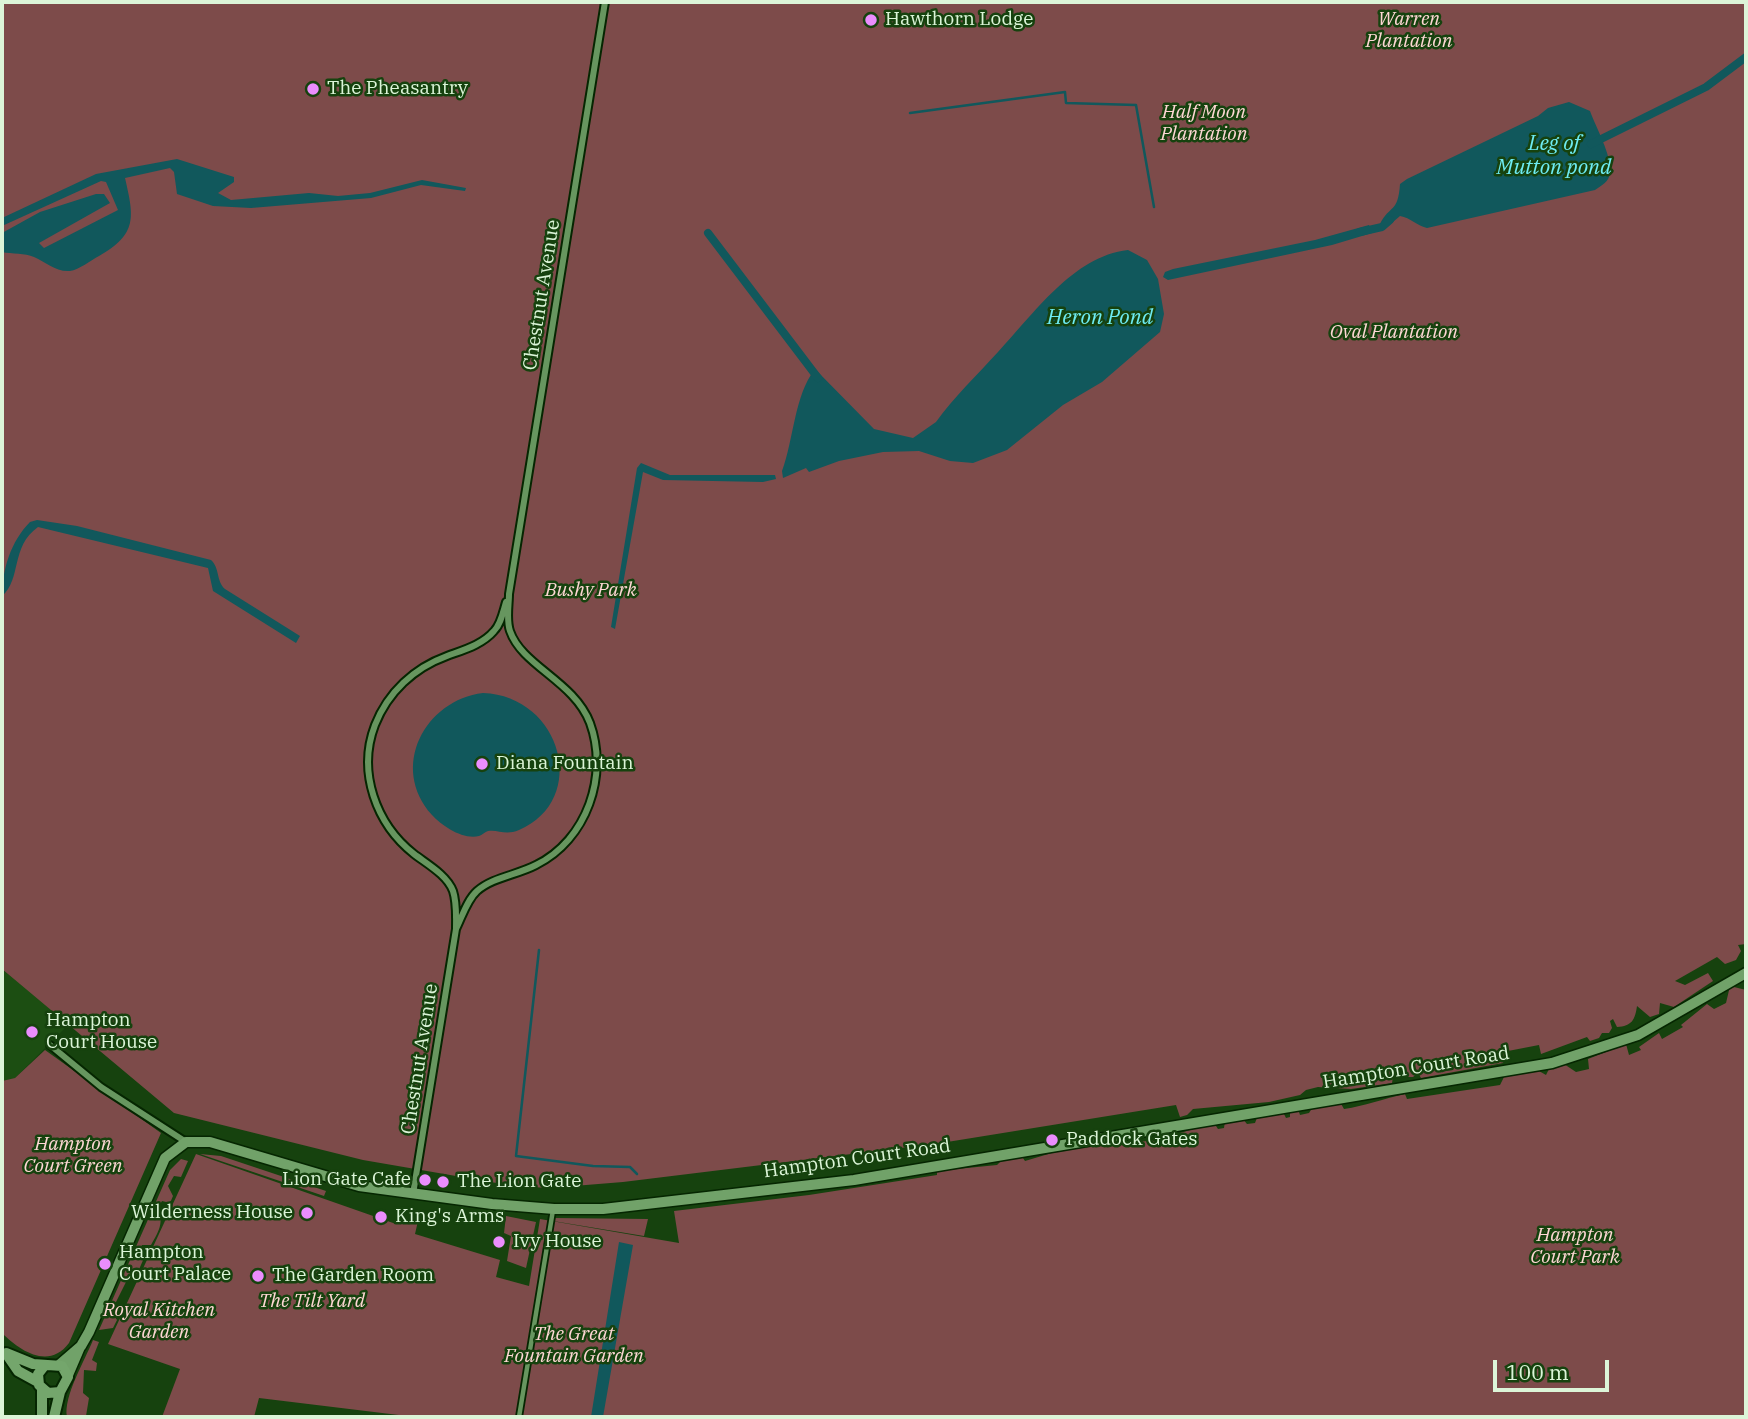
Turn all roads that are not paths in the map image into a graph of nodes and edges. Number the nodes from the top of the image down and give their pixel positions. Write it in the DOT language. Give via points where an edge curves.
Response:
graph roads {
  1 [pos="605,2"];
  2 [pos="509,594"];
  3 [pos="509,629"];
  4 [pos="493,632"];
  5 [pos="454,896"];
  6 [pos="470,901"];
  7 [pos="456,929"];
  8 [pos="1746,973"];
  9 [pos="50,1045"];
  10 [pos="186,1142"];
  11 [pos="413,1194"];
  12 [pos="554,1209"];
  13 [pos="81,1346"];
  14 [pos="4,1350"];
  15 [pos="59,1364"];
  16 [pos="45,1365"];
  17 [pos="68,1375"];
  18 [pos="40,1385"];
  19 [pos="60,1391"];
  20 [pos="42,1417"];
  21 [pos="54,1417"];
  22 [pos="519,1417"];
  1 -- 2 [label="street, Chestnut Avenue"];
  2 -- 3 [label="street, Chestnut Avenue"];
  2 -- 4 [label="street, Chestnut Avenue"];
  3 -- 4 [label="street"];
  3 -- 6 [label="street, Chestnut Avenue" via="523,653 562,684 586,713 596,750 596,781 589,805 566,842 537,865 477,891"];
  4 -- 5 [label="street" via="407,679 387,702 370,740 369,777 379,812 403,844 446,881"];
  5 -- 6 [label="street"];
  5 -- 7 [label="street, Chestnut Avenue"];
  6 -- 7 [label="street, Chestnut Avenue"];
  7 -- 11 [label="street, Chestnut Avenue"];
  8 -- 12 [label="main road, Hampton Court Road" via="1638,1035 1552,1063 855,1180 603,1209"];
  9 -- 10 [label="street" via="102,1087"];
  10 -- 11 [label="main road, Hampton Court Road" via="210,1142 359,1186"];
  10 -- 13 [label="main road" via="162,1164"];
  11 -- 12 [label="main road, Hampton Court Road"];
  12 -- 22 [label="street"];
  13 -- 15 [label="main road"];
  13 -- 17 [label="main road"];
  14 -- 16 [label="highway" via="16,1359"];
  14 -- 18 [label="highway" via="18,1371"];
  15 -- 16 [label="highway"];
  15 -- 17 [label="highway"];
  16 -- 18 [label="highway" via="39,1371"];
  17 -- 19 [label="highway"];
  18 -- 19 [label="highway" via="52,1393"];
  18 -- 20 [label="highway"];
  19 -- 21 [label="highway"];
}
